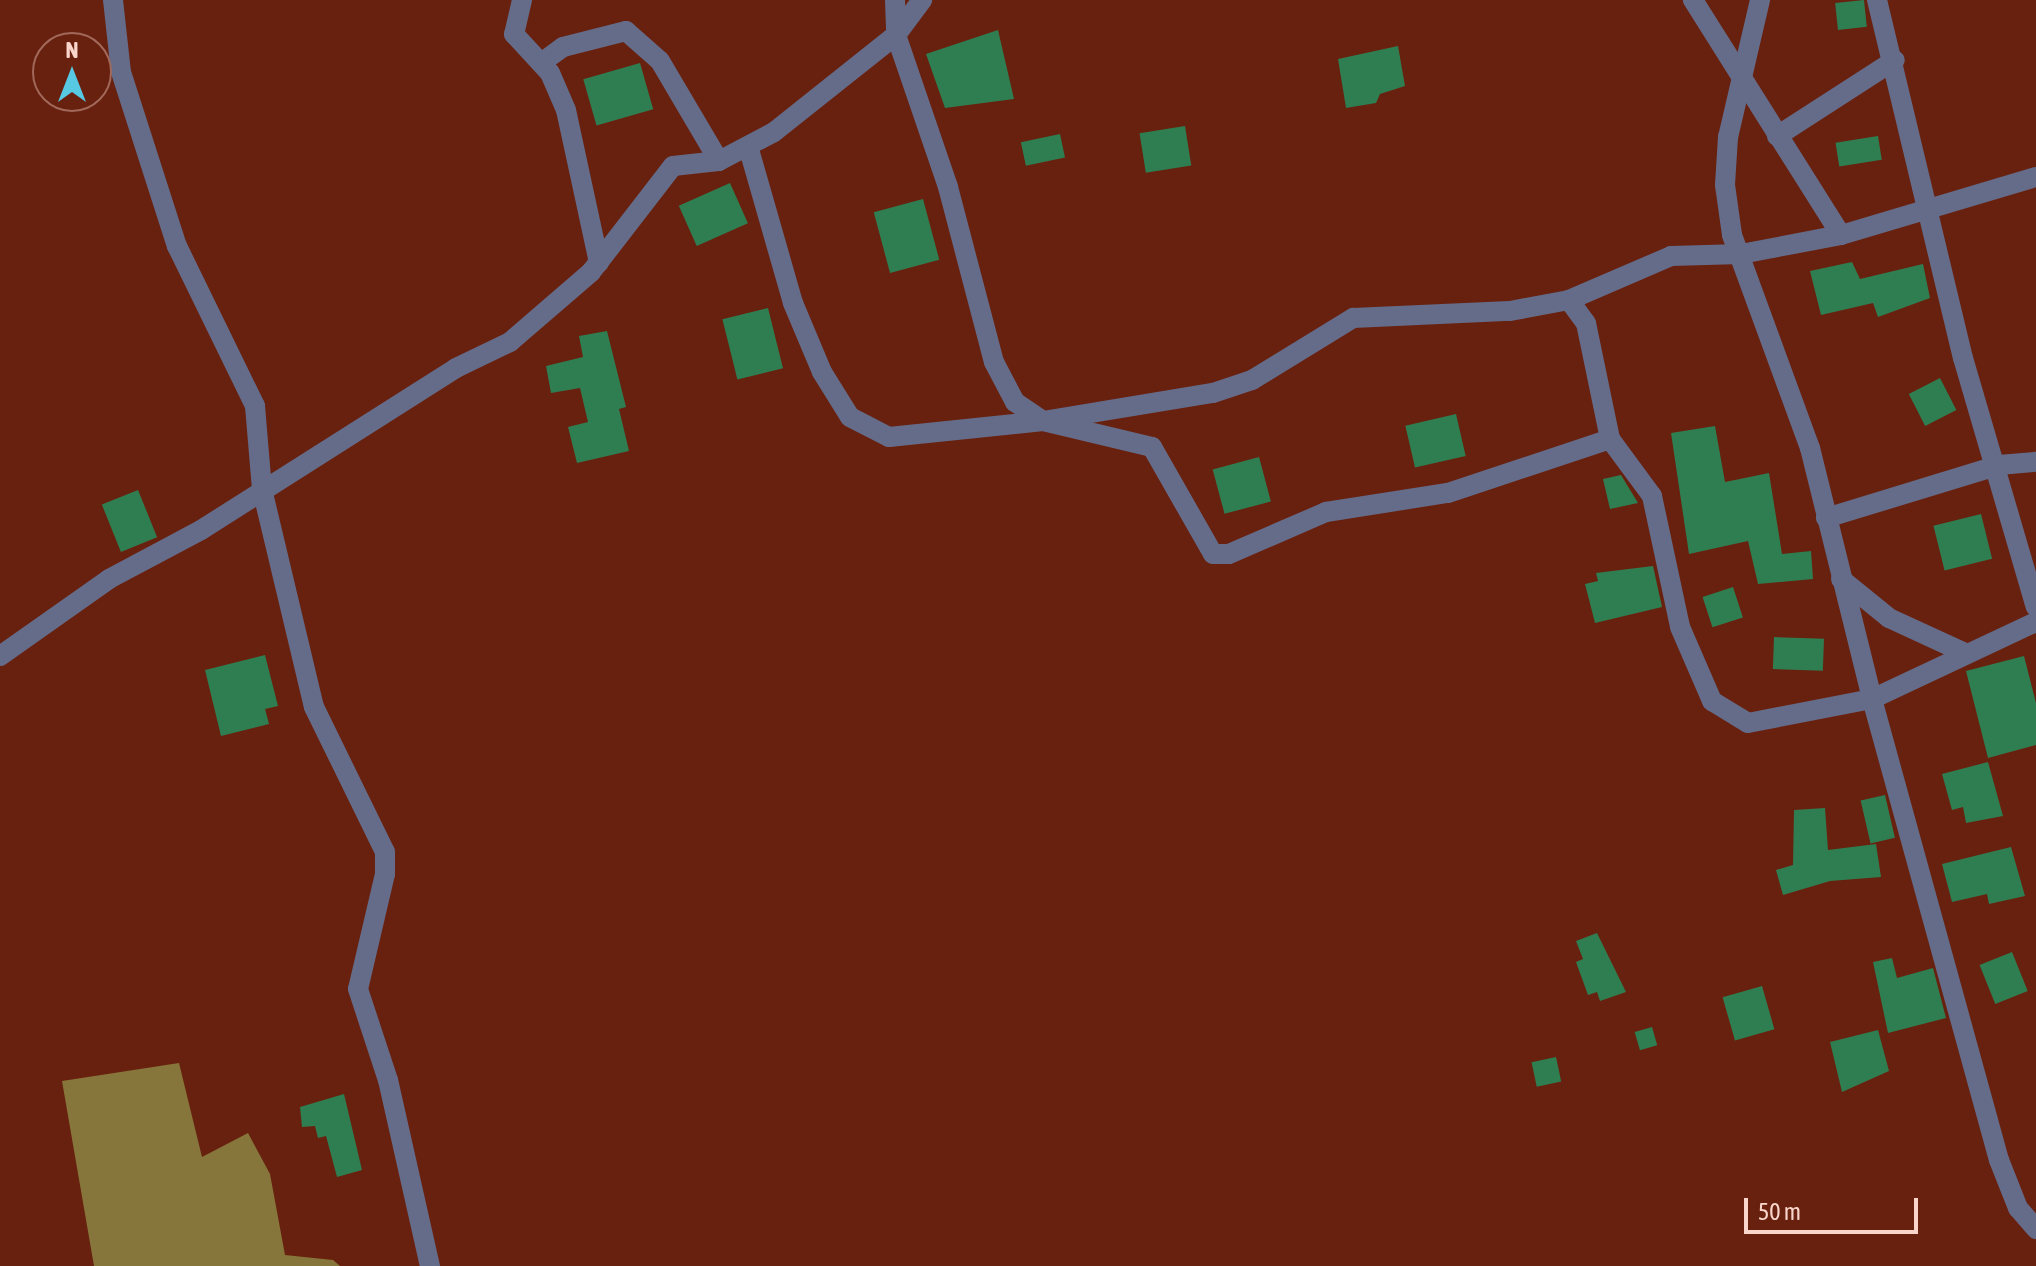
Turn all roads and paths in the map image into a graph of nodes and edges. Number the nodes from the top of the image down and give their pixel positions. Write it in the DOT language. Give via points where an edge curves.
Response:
graph roads {
  1 [pos="113,0"];
  2 [pos="522,0"];
  3 [pos="895,0"];
  4 [pos="922,0"];
  5 [pos="1693,0"];
  6 [pos="1760,0"];
  7 [pos="1877,0"];
  8 [pos="896,35"];
  9 [pos="1895,60"];
  10 [pos="541,63"];
  11 [pos="1742,84"];
  12 [pos="1777,136"];
  13 [pos="748,146"];
  14 [pos="719,161"];
  15 [pos="2036,177"];
  16 [pos="1925,211"];
  17 [pos="1841,235"];
  18 [pos="1741,254"];
  19 [pos="599,262"];
  20 [pos="1569,300"];
  21 [pos="1043,421"];
  22 [pos="1610,439"];
  23 [pos="2036,462"];
  24 [pos="1999,465"];
  25 [pos="262,489"];
  26 [pos="1826,518"];
  27 [pos="1841,579"];
  28 [pos="2036,607"];
  29 [pos="2036,622"];
  30 [pos="1965,653"];
  31 [pos="0,656"];
  32 [pos="1872,699"];
  33 [pos="2036,1229"];
  34 [pos="430,1266"];
  1 -- 25 [label="street" via="121,72 177,246 255,406"];
  2 -- 10 [label="street" via="514,34"];
  3 -- 8 [label="street"];
  4 -- 8 [label="street"];
  5 -- 11 [label="street"];
  6 -- 11 [label="street"];
  7 -- 9 [label="street"];
  8 -- 13 [label="street"];
  8 -- 21 [label="street" via="948,187 994,362 1015,402"];
  9 -- 12 [label="street"];
  9 -- 16 [label="street"];
  10 -- 14 [label="street" via="563,47 626,31 660,61"];
  10 -- 19 [label="street" via="566,110"];
  11 -- 12 [label="street"];
  11 -- 18 [label="street" via="1728,137 1725,185"];
  12 -- 17 [label="street"];
  13 -- 14 [label="street"];
  13 -- 21 [label="street" via="793,303 850,417 889,437"];
  14 -- 19 [label="street" via="673,166"];
  15 -- 16 [label="street"];
  16 -- 17 [label="street"];
  16 -- 24 [label="street" via="1963,358"];
  17 -- 18 [label="street"];
  18 -- 20 [label="street" via="1671,256"];
  18 -- 26 [label="street" via="1810,448"];
  19 -- 25 [label="street" via="510,342 456,368"];
  20 -- 21 [label="street" via="1510,311 1353,318 1226,388"];
  20 -- 22 [label="street" via="1586,323"];
  21 -- 22 [label="street" via="1152,447 1213,554 1229,554 1326,512 1448,493"];
  22 -- 32 [label="street" via="1652,496 1680,627 1712,701 1748,723"];
  23 -- 24 [label="street"];
  24 -- 26 [label="street"];
  24 -- 28 [label="street"];
  25 -- 31 [label="street" via="109,579"];
  25 -- 34 [label="street" via="314,707 385,852 385,874 358,989 388,1080"];
  26 -- 27 [label="street"];
  27 -- 30 [label="street" via="1889,618"];
  27 -- 32 [label="street"];
  29 -- 30 [label="street"];
  30 -- 32 [label="street"];
  32 -- 33 [label="street" via="1999,1160 2018,1208"];
}
